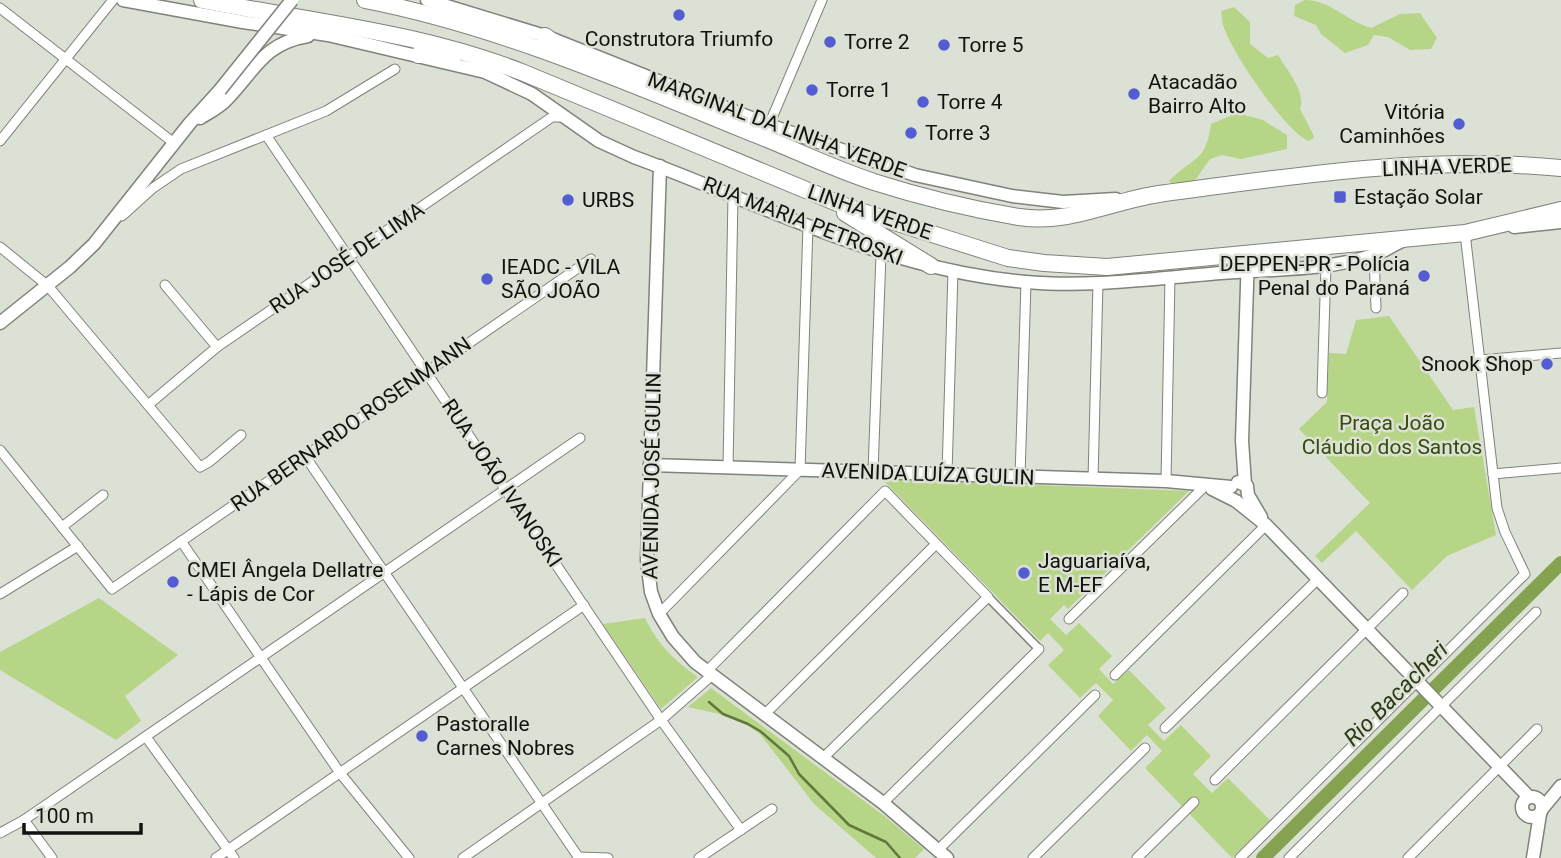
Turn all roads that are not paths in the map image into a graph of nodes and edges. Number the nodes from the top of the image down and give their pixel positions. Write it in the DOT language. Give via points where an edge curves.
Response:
graph roads {
  1 [pos="113,0"];
  2 [pos="123,0"];
  3 [pos="202,0"];
  4 [pos="285,0"];
  5 [pos="292,0"];
  6 [pos="365,0"];
  7 [pos="427,0"];
  8 [pos="822,0"];
  9 [pos="0,8"];
  10 [pos="328,35"];
  11 [pos="545,36"];
  12 [pos="473,54"];
  13 [pos="418,55"];
  14 [pos="66,59"];
  15 [pos="585,66"];
  16 [pos="395,69"];
  17 [pos="218,88"];
  18 [pos="555,113"];
  19 [pos="190,123"];
  20 [pos="769,125"];
  21 [pos="266,135"];
  22 [pos="0,141"];
  23 [pos="174,143"];
  24 [pos="1561,162"];
  25 [pos="1531,165"];
  26 [pos="660,166"];
  27 [pos="1561,167"];
  28 [pos="813,193"];
  29 [pos="733,196"];
  30 [pos="1138,197"];
  31 [pos="1561,211"];
  32 [pos="1561,222"];
  33 [pos="808,226"];
  34 [pos="106,230"];
  35 [pos="1465,233"];
  36 [pos="1406,239"];
  37 [pos="0,247"];
  38 [pos="881,254"];
  39 [pos="1374,255"];
  40 [pos="348,257"];
  41 [pos="591,260"];
  42 [pos="1248,262"];
  43 [pos="1326,265"];
  44 [pos="931,266"];
  45 [pos="953,271"];
  46 [pos="1170,276"];
  47 [pos="1026,282"];
  48 [pos="1098,283"];
  49 [pos="165,285"];
  50 [pos="48,286"];
  51 [pos="1376,308"];
  52 [pos="0,323"];
  53 [pos="217,347"];
  54 [pos="1561,353"];
  55 [pos="1480,360"];
  56 [pos="426,372"];
  57 [pos="1322,393"];
  58 [pos="148,405"];
  59 [pos="241,435"];
  60 [pos="580,438"];
  61 [pos="0,450"];
  62 [pos="305,456"];
  63 [pos="650,465"];
  64 [pos="728,468"];
  65 [pos="1561,468"];
  66 [pos="800,470"];
  67 [pos="873,472"];
  68 [pos="947,474"];
  69 [pos="1493,474"];
  70 [pos="1020,477"];
  71 [pos="1093,479"];
  72 [pos="1166,481"];
  73 [pos="1205,486"];
  74 [pos="506,489"];
  75 [pos="1238,491"];
  76 [pos="103,495"];
  77 [pos="1266,526"];
  78 [pos="62,527"];
  79 [pos="181,541"];
  80 [pos="936,544"];
  81 [pos="78,546"];
  82 [pos="385,573"];
  83 [pos="1318,579"];
  84 [pos="1403,593"];
  85 [pos="0,594"];
  86 [pos="988,597"];
  87 [pos="584,605"];
  88 [pos="1536,612"];
  89 [pos="659,614"];
  90 [pos="1069,620"];
  91 [pos="1367,629"];
  92 [pos="1039,649"];
  93 [pos="261,658"];
  94 [pos="709,674"];
  95 [pos="1115,675"];
  96 [pos="1419,683"];
  97 [pos="463,688"];
  98 [pos="1095,695"];
  99 [pos="1439,704"];
  100 [pos="764,715"];
  101 [pos="662,720"];
  102 [pos="1165,728"];
  103 [pos="1537,729"];
  104 [pos="146,737"];
  105 [pos="1144,748"];
  106 [pos="822,758"];
  107 [pos="1500,766"];
  108 [pos="340,773"];
  109 [pos="1215,780"];
  110 [pos="1561,786"];
  111 [pos="1194,802"];
  112 [pos="542,803"];
  113 [pos="883,803"];
  114 [pos="1528,804"];
  115 [pos="772,809"];
  116 [pos="1541,811"];
  117 [pos="24,820"];
  118 [pos="741,830"];
  119 [pos="0,833"];
  120 [pos="228,849"];
  121 [pos="938,855"];
  122 [pos="1532,856"];
  123 [pos="579,857"];
  124 [pos="52,858"];
  125 [pos="216,858"];
  126 [pos="234,858"];
  127 [pos="410,858"];
  128 [pos="463,858"];
  129 [pos="608,858"];
  130 [pos="699,858"];
  131 [pos="1033,858"];
  132 [pos="1137,858"];
  133 [pos="1240,858"];
  134 [pos="1289,858"];
  135 [pos="1408,858"];
  1 -- 14 [label="street"];
  2 -- 10 [label="main road"];
  3 -- 12 [label="highway, LINHA VERDE" via="404,36"];
  4 -- 17 [label="main road"];
  5 -- 17 [label="main road, bridge"];
  6 -- 15 [label="highway, LINHA VERDE" via="472,25"];
  7 -- 11 [label="main road, MARGINAL DA LINHA VERDE"];
  8 -- 20 [label="street"];
  9 -- 14 [label="street"];
  10 -- 13 [label="main road"];
  10 -- 19 [label="main road" via="296,38 271,49 228,98"];
  11 -- 15 [label="highway"];
  11 -- 20 [label="main road, MARGINAL DA LINHA VERDE"];
  12 -- 13 [label="highway"];
  12 -- 28 [label="highway, LINHA VERDE"];
  13 -- 18 [label="main road" via="485,72 520,87"];
  14 -- 22 [label="street"];
  14 -- 23 [label="street"];
  15 -- 30 [label="highway, LINHA VERDE" via="873,181 939,201 1023,218 1055,218"];
  16 -- 21 [label="street" via="340,104"];
  17 -- 19 [label="main road"];
  18 -- 26 [label="main road, RUA MARIA PETROSKI" via="599,141"];
  18 -- 40 [label="street, RUA JOSÉ DE LIMA"];
  19 -- 23 [label="main road"];
  20 -- 30 [label="main road, MARGINAL DA LINHA VERDE" via="915,175 1012,196 1063,202"];
  21 -- 34 [label="street" via="172,174"];
  21 -- 40 [label="street, RUA JOÃO IVANOSKI"];
  23 -- 34 [label="main road"];
  24 -- 25 [label="main road"];
  25 -- 27 [label="highway, LINHA VERDE"];
  25 -- 30 [label="highway, LINHA VERDE" via="1417,163"];
  26 -- 29 [label="main road, RUA MARIA PETROSKI"];
  26 -- 63 [label="main road, AVENIDA JOSÉ GULIN"];
  28 -- 42 [label="highway, LINHA VERDE" via="1008,258 1107,267"];
  28 -- 44 [label="highway"];
  29 -- 33 [label="main road, RUA MARIA PETROSKI"];
  29 -- 64 [label="street"];
  31 -- 35 [label="highway, LINHA VERDE"];
  32 -- 35 [label="main road"];
  33 -- 38 [label="main road, RUA MARIA PETROSKI"];
  33 -- 66 [label="street"];
  34 -- 50 [label="main road"];
  35 -- 36 [label="highway, LINHA VERDE"];
  35 -- 55 [label="street"];
  36 -- 39 [label="main road, RUA MARIA PETROSKI"];
  36 -- 42 [label="highway, LINHA VERDE"];
  37 -- 50 [label="street"];
  38 -- 44 [label="main road, RUA MARIA PETROSKI"];
  38 -- 67 [label="street"];
  39 -- 43 [label="main road, RUA MARIA PETROSKI"];
  39 -- 51 [label="street"];
  40 -- 53 [label="street, RUA JOSÉ DE LIMA"];
  40 -- 56 [label="street, RUA JOÃO IVANOSKI"];
  41 -- 56 [label="street, RUA BERNARDO ROSENMANN"];
  42 -- 43 [label="main road, RUA MARIA PETROSKI"];
  42 -- 46 [label="main road, RUA MARIA PETROSKI"];
  42 -- 75 [label="main road"];
  43 -- 57 [label="street"];
  44 -- 45 [label="main road, RUA MARIA PETROSKI"];
  45 -- 47 [label="main road, RUA MARIA PETROSKI"];
  45 -- 68 [label="street"];
  46 -- 48 [label="main road, RUA MARIA PETROSKI"];
  46 -- 72 [label="street"];
  47 -- 48 [label="main road, RUA MARIA PETROSKI"];
  47 -- 70 [label="street"];
  48 -- 71 [label="street"];
  49 -- 53 [label="street"];
  50 -- 52 [label="main road"];
  50 -- 58 [label="street"];
  53 -- 58 [label="street, RUA JOSÉ DE LIMA"];
  54 -- 55 [label="street"];
  55 -- 69 [label="street"];
  56 -- 62 [label="street, RUA BERNARDO ROSENMANN"];
  56 -- 74 [label="street, RUA JOÃO IVANOSKI"];
  58 -- 59 [label="street" via="200,467"];
  60 -- 74 [label="street"];
  61 -- 78 [label="street"];
  62 -- 79 [label="street, RUA BERNARDO ROSENMANN"];
  62 -- 82 [label="street"];
  63 -- 64 [label="main road, AVENIDA LUÍZA GULIN"];
  63 -- 89 [label="main road, AVENIDA JOSÉ GULIN" via="648,571"];
  64 -- 66 [label="main road, AVENIDA LUÍZA GULIN"];
  65 -- 69 [label="street"];
  66 -- 67 [label="main road, AVENIDA LUÍZA GULIN"];
  66 -- 89 [label="street"];
  67 -- 68 [label="main road, AVENIDA LUÍZA GULIN"];
  68 -- 70 [label="main road, AVENIDA LUÍZA GULIN"];
  69 -- 96 [label="street" via="1500,519 1525,574"];
  70 -- 71 [label="main road, AVENIDA LUÍZA GULIN"];
  71 -- 72 [label="main road, AVENIDA LUÍZA GULIN"];
  72 -- 73 [label="main road, AVENIDA LUÍZA GULIN"];
  73 -- 75 [label="main road, AVENIDA LUÍZA GULIN"];
  73 -- 90 [label="street"];
  74 -- 82 [label="street"];
  74 -- 87 [label="street, RUA JOÃO IVANOSKI"];
  75 -- 77 [label="main road"];
  76 -- 78 [label="street"];
  77 -- 83 [label="main road"];
  77 -- 95 [label="street"];
  78 -- 81 [label="street"];
  79 -- 81 [label="street, RUA BERNARDO ROSENMANN" via="112,589"];
  79 -- 93 [label="street"];
  80 -- 86 [label="street"];
  80 -- 94 [label="street" via="885,491"];
  80 -- 100 [label="street"];
  81 -- 85 [label="street"];
  82 -- 93 [label="street"];
  82 -- 97 [label="street"];
  83 -- 91 [label="main road"];
  83 -- 102 [label="street"];
  84 -- 91 [label="street"];
  86 -- 92 [label="street"];
  86 -- 106 [label="street"];
  87 -- 97 [label="street"];
  87 -- 101 [label="street, RUA JOÃO IVANOSKI"];
  88 -- 99 [label="street"];
  89 -- 94 [label="main road, AVENIDA JOSÉ GULIN" via="682,649"];
  91 -- 96 [label="main road"];
  91 -- 109 [label="street"];
  92 -- 113 [label="street"];
  93 -- 104 [label="street"];
  93 -- 108 [label="street"];
  94 -- 100 [label="main road, AVENIDA JOSÉ GULIN"];
  94 -- 101 [label="street"];
  96 -- 99 [label="main road"];
  96 -- 133 [label="street"];
  97 -- 108 [label="street"];
  97 -- 112 [label="street"];
  98 -- 121 [label="street"];
  99 -- 107 [label="main road"];
  99 -- 134 [label="street"];
  100 -- 106 [label="main road, AVENIDA JOSÉ GULIN"];
  101 -- 112 [label="street"];
  101 -- 118 [label="street, RUA JOÃO IVANOSKI"];
  103 -- 107 [label="street"];
  104 -- 117 [label="street"];
  104 -- 120 [label="street"];
  105 -- 131 [label="street"];
  106 -- 113 [label="main road, AVENIDA JOSÉ GULIN"];
  107 -- 114 [label="main road"];
  107 -- 135 [label="street"];
  108 -- 120 [label="street"];
  108 -- 127 [label="street"];
  110 -- 114 [label="main road"];
  110 -- 116 [label="main road"];
  111 -- 132 [label="street"];
  112 -- 123 [label="street"];
  112 -- 128 [label="street"];
  113 -- 121 [label="main road, AVENIDA JOSÉ GULIN"];
  114 -- 116 [label="main road" via="1540,801"];
  114 -- 122 [label="main road"];
  115 -- 118 [label="street"];
  116 -- 122 [label="main road"];
  117 -- 119 [label="street"];
  117 -- 124 [label="street"];
  118 -- 130 [label="street"];
  120 -- 125 [label="street"];
  120 -- 126 [label="street"];
  123 -- 129 [label="street"];
}
